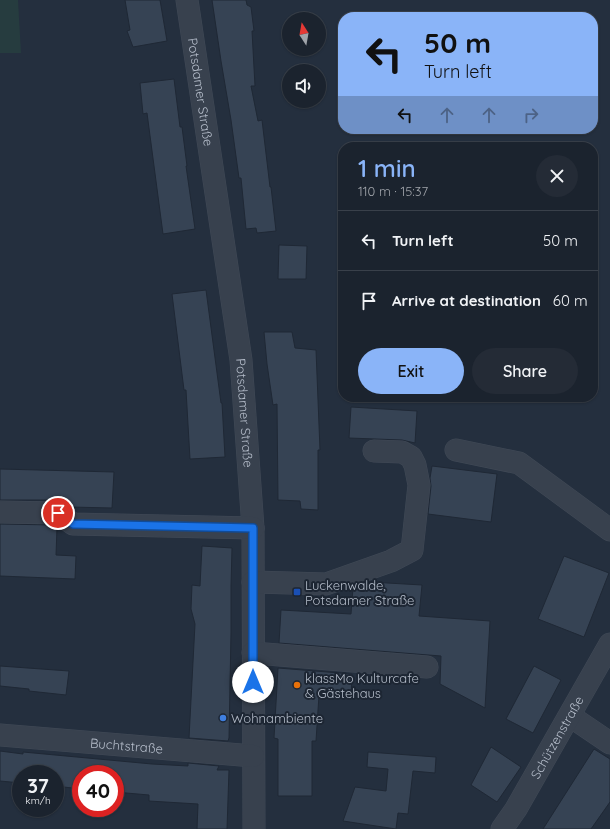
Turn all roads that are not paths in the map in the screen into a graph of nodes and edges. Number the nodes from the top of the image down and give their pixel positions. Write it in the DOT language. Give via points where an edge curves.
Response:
graph roads {
  1 [pos="187,0"];
  2 [pos="456,450"];
  3 [pos="374,451"];
  4 [pos="0,512"];
  5 [pos="253,528"];
  6 [pos="610,530"];
  7 [pos="253,582"];
  8 [pos="610,644"];
  9 [pos="253,652"];
  10 [pos="427,667"];
  11 [pos="570,716"];
  12 [pos="0,735"];
  13 [pos="610,743"];
  14 [pos="253,756"];
  15 [pos="254,829"];
  16 [pos="502,829"];
  1 -- 5 [label="street, Potsdamer Straße" via="241,360"];
  2 -- 6 [label="street" via="519,463"];
  3 -- 7 [label="street" via="402,452 411,456 415,465 419,485 412,550 391,561 326,584"];
  4 -- 5 [label="street" via="58,513 73,524"];
  5 -- 7 [label="street, Potsdamer Straße"];
  7 -- 9 [label="street, Potsdamer Straße"];
  8 -- 11 [label="street, Schützenstraße"];
  9 -- 10 [label="street"];
  9 -- 14 [label="street, Potsdamer Straße"];
  11 -- 13 [label="street"];
  11 -- 16 [label="street, Schützenstraße"];
  12 -- 14 [label="street, Buchtstraße"];
  14 -- 15 [label="street, Potsdamer Straße"];
}
